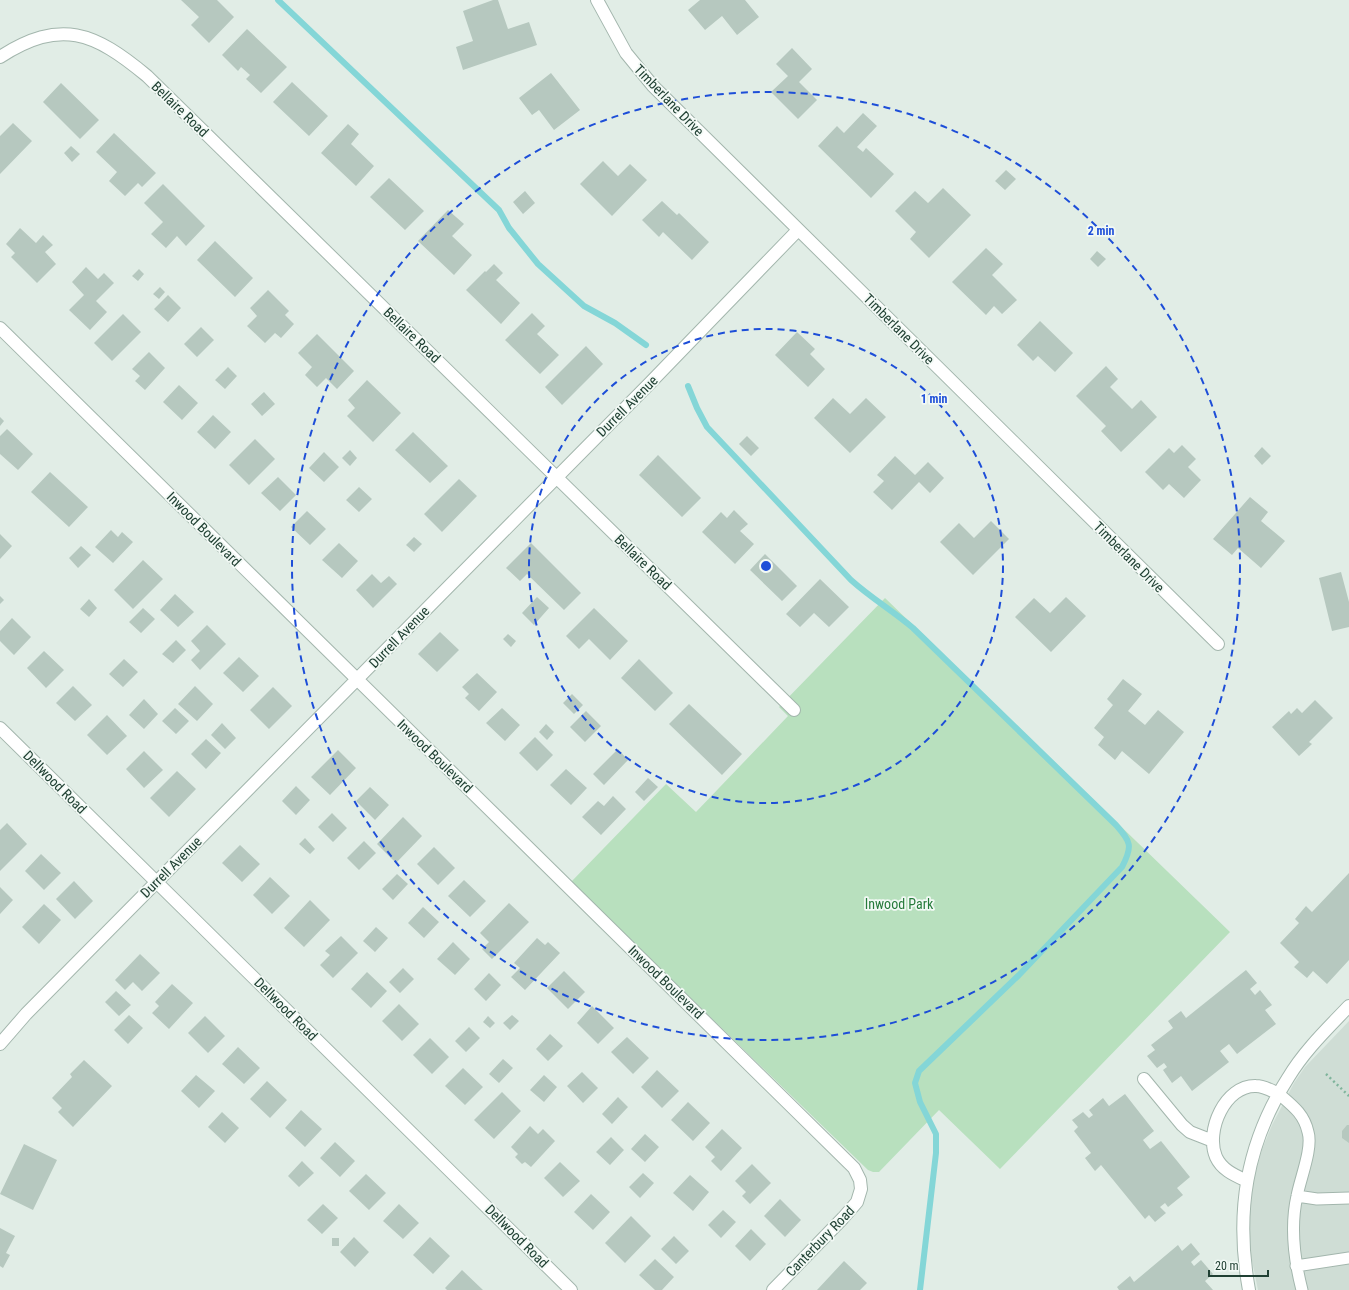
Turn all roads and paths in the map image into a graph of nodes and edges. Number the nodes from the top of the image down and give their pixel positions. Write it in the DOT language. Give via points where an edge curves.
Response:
graph roads {
  1 [pos="597,0"];
  2 [pos="0,57"];
  3 [pos="798,230"];
  4 [pos="0,328"];
  5 [pos="556,477"];
  6 [pos="1218,644"];
  7 [pos="357,679"];
  8 [pos="794,710"];
  9 [pos="0,728"];
  10 [pos="156,882"];
  11 [pos="1349,1006"];
  12 [pos="0,1044"];
  13 [pos="1326,1074"];
  14 [pos="1144,1079"];
  15 [pos="1279,1094"];
  16 [pos="1349,1096"];
  17 [pos="1213,1141"];
  18 [pos="1247,1181"];
  19 [pos="860,1188"];
  20 [pos="1297,1196"];
  21 [pos="1349,1198"];
  22 [pos="1349,1258"];
  23 [pos="1296,1266"];
  24 [pos="571,1290"];
  25 [pos="773,1290"];
  26 [pos="1249,1290"];
  27 [pos="1302,1290"];
  1 -- 3 [label="street, Timberlane Drive" via="612,31 642,75"];
  2 -- 5 [label="street, Bellaire Road" via="40,37 65,34 102,43 125,58"];
  3 -- 5 [label="street, Durrell Avenue"];
  3 -- 6 [label="street, Timberlane Drive"];
  4 -- 7 [label="street, Inwood Boulevard"];
  5 -- 7 [label="street, Durrell Avenue"];
  5 -- 8 [label="street, Bellaire Road"];
  7 -- 10 [label="street, Durrell Avenue"];
  7 -- 19 [label="street, Inwood Boulevard" via="846,1159 857,1173"];
  9 -- 10 [label="street, Dellwood Road"];
  10 -- 12 [label="street, Durrell Avenue" via="26,1014"];
  10 -- 24 [label="street, Dellwood Road"];
  11 -- 15 [label="street" via="1317,1040 1288,1077"];
  13 -- 16 [label="path"];
  14 -- 17 [label="street" via="1182,1125 1190,1132"];
  15 -- 17 [label="street" via="1263,1087 1243,1088 1223,1105 1216,1117"];
  15 -- 18 [label="street" via="1266,1119 1250,1164"];
  15 -- 20 [label="lane" via="1303,1118 1309,1134 1306,1161"];
  17 -- 18 [label="street" via="1216,1156 1222,1166 1231,1174"];
  18 -- 26 [label="street" via="1243,1210 1243,1258"];
  19 -- 25 [label="street, Canterbury Road" via="857,1202 852,1208"];
  20 -- 21 [label="lane" via="1317,1199"];
  20 -- 23 [label="lane" via="1293,1232"];
  22 -- 23 [label="lane"];
  23 -- 27 [label="lane"];
}
